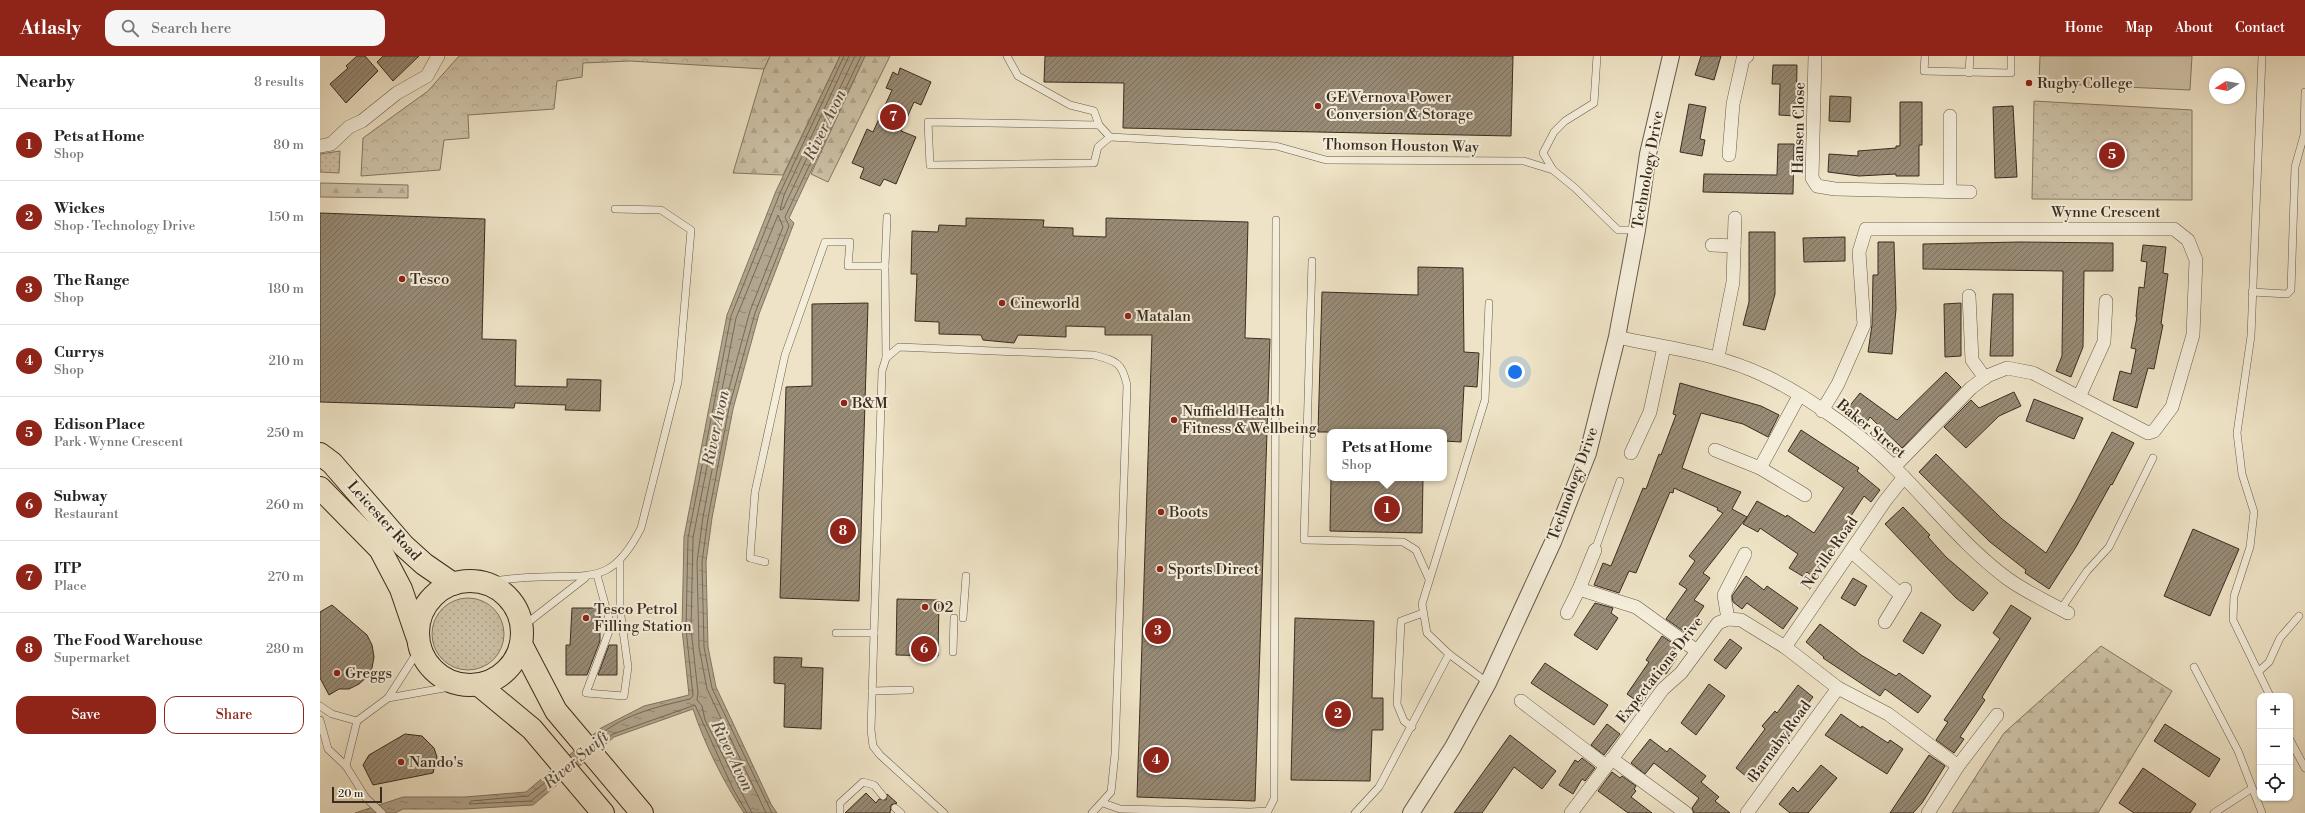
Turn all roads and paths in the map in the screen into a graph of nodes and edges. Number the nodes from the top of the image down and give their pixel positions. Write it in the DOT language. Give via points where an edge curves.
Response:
graph roads {
  1 [pos="438,56"];
  2 [pos="1007,56"];
  3 [pos="1596,56"];
  4 [pos="1671,56"];
  5 [pos="1747,56"];
  6 [pos="1815,56"];
  7 [pos="1925,56"];
  8 [pos="1970,56"];
  9 [pos="2011,56"];
  10 [pos="2262,56"];
  11 [pos="1969,73"];
  12 [pos="2305,92"];
  13 [pos="1950,116"];
  14 [pos="1099,125"];
  15 [pos="1110,137"];
  16 [pos="320,146"];
  17 [pos="1729,155"];
  18 [pos="1552,170"];
  19 [pos="1950,191"];
  20 [pos="1970,192"];
  21 [pos="615,209"];
  22 [pos="887,217"];
  23 [pos="1734,218"];
  24 [pos="1276,220"];
  25 [pos="1637,230"];
  26 [pos="1712,245"];
  27 [pos="1734,246"];
  28 [pos="1312,261"];
  29 [pos="885,266"];
  30 [pos="2252,292"];
  31 [pos="1968,296"];
  32 [pos="2106,301"];
  33 [pos="1489,303"];
  34 [pos="1617,337"];
  35 [pos="1664,347"];
  36 [pos="1718,357"];
  37 [pos="886,358"];
  38 [pos="1985,378"];
  39 [pos="1799,396"];
  40 [pos="2079,397"];
  41 [pos="1822,411"];
  42 [pos="1715,450"];
  43 [pos="1631,453"];
  44 [pos="320,454"];
  45 [pos="2153,458"];
  46 [pos="1894,467"];
  47 [pos="1760,468"];
  48 [pos="1904,478"];
  49 [pos="1620,481"];
  50 [pos="320,488"];
  51 [pos="1805,496"];
  52 [pos="1595,550"];
  53 [pos="1851,551"];
  54 [pos="1745,554"];
  55 [pos="620,562"];
  56 [pos="765,562"];
  57 [pos="597,574"];
  58 [pos="966,576"];
  59 [pos="585,578"];
  60 [pos="1429,579"];
  61 [pos="482,582"];
  62 [pos="453,584"];
  63 [pos="1579,589"];
  64 [pos="2064,611"];
  65 [pos="1423,613"];
  66 [pos="1566,613"];
  67 [pos="2299,616"];
  68 [pos="954,618"];
  69 [pos="963,618"];
  70 [pos="1728,619"];
  71 [pos="1885,622"];
  72 [pos="836,633"];
  73 [pos="874,633"];
  74 [pos="522,636"];
  75 [pos="419,643"];
  76 [pos="1784,647"];
  77 [pos="1697,651"];
  78 [pos="953,652"];
  79 [pos="1449,654"];
  80 [pos="2194,666"];
  81 [pos="2258,672"];
  82 [pos="1488,683"];
  83 [pos="470,685"];
  84 [pos="1838,688"];
  85 [pos="910,690"];
  86 [pos="872,691"];
  87 [pos="2268,693"];
  88 [pos="388,698"];
  89 [pos="1521,701"];
  90 [pos="322,708"];
  91 [pos="1997,715"];
  92 [pos="320,720"];
  93 [pos="357,721"];
  94 [pos="1412,727"];
  95 [pos="2293,746"];
  96 [pos="1609,763"];
  97 [pos="346,766"];
  98 [pos="1958,766"];
  99 [pos="2305,768"];
  100 [pos="2251,789"];
  101 [pos="883,796"];
  102 [pos="1103,803"];
  103 [pos="382,813"];
  104 [pos="603,813"];
  105 [pos="642,813"];
  106 [pos="840,813"];
  107 [pos="944,813"];
  108 [pos="1092,813"];
  109 [pos="1250,813"];
  110 [pos="1356,813"];
  111 [pos="1411,813"];
  112 [pos="1571,813"];
  113 [pos="1686,813"];
  114 [pos="1747,813"];
  115 [pos="1928,813"];
  116 [pos="2214,813"];
  117 [pos="2262,813"];
  1 -- 16 [label="street" via="427,76 397,93 362,121 349,127 331,144"];
  2 -- 14 [label="lane" via="1018,76 1070,105 1094,111"];
  3 -- 18 [label="lane" via="1594,103 1565,121 1554,132 1543,153"];
  4 -- 25 [label="street, Technology Drive" via="1648,154"];
  5 -- 17 [label="street" via="1743,59 1732,104"];
  6 -- 19 [label="street, Hansen Close" via="1812,178 1817,186 1835,189"];
  7 -- 11 [label="lane" via="1924,71"];
  8 -- 11 [label="lane"];
  9 -- 11 [label="lane" via="2011,73"];
  10 -- 30 [label="lane"];
  12 -- 30 [label="lane" via="2304,135 2295,167 2291,290 2287,294"];
  13 -- 19 [label="street"];
  14 -- 15 [label="lane"];
  14 -- 15 [label="lane" via="928,122 930,165 1094,163 1098,148"];
  15 -- 18 [label="lane, Thomson Houston Way" via="1276,146 1326,160 1524,161"];
  18 -- 25 [label="lane, Thomson Houston Way" via="1575,188 1618,230"];
  19 -- 20 [label="street, Hansen Close"];
  21 -- 55 [label="lane" via="661,210 691,230 675,399 641,528 632,547"];
  22 -- 29 [label="lane"];
  23 -- 27 [label="street"];
  24 -- 109 [label="lane" via="1274,799 1268,811"];
  25 -- 34 [label="street, Technology Drive"];
  26 -- 27 [label="street"];
  27 -- 36 [label="street" via="1733,282"];
  28 -- 60 [label="lane" via="1304,540 1403,542 1416,550"];
  29 -- 37 [label="lane"];
  29 -- 56 [label="lane" via="848,266 850,242 825,242 785,354 755,492 750,558"];
  30 -- 81 [label="lane" via="2251,336 2237,433 2242,474 2254,512 2250,547 2234,596 2233,620"];
  31 -- 38 [label="street" via="1972,360"];
  32 -- 40 [label="street" via="2104,342"];
  33 -- 60 [label="lane" via="1485,400"];
  34 -- 35 [label="street, Baker Street"];
  34 -- 82 [label="street, Technology Drive" via="1588,453 1553,542"];
  35 -- 36 [label="street, Baker Street"];
  35 -- 43 [label="street" via="1650,412"];
  36 -- 39 [label="street, Baker Street" via="1764,375"];
  37 -- 73 [label="lane" via="882,371"];
  37 -- 102 [label="lane" via="899,347 918,346 1094,355 1114,361 1124,370 1127,385 1115,754 1111,792"];
  38 -- 40 [label="street, Wynne Crescent" via="2007,368 2033,374"];
  38 -- 46 [label="street, Wynne Crescent" via="1971,388"];
  39 -- 41 [label="street, Baker Street"];
  39 -- 47 [label="street"];
  40 -- 41 [label="street, Wynne Crescent" via="2148,433 2154,431 2172,407 2193,335 2196,260 2188,240 2174,229 1866,229 1858,252 1864,325 1838,384"];
  41 -- 46 [label="street, Baker Street"];
  42 -- 47 [label="street"];
  44 -- 62 [label="highway, Leicester Road" via="332,463 404,546"];
  45 -- 64 [label="lane" via="2109,547 2087,571"];
  46 -- 48 [label="street, Baker Street"];
  47 -- 51 [label="street"];
  48 -- 53 [label="street, Neville Road"];
  48 -- 64 [label="street, Baker Street" via="1974,549 2008,579"];
  49 -- 52 [label="lane"];
  50 -- 75 [label="highway, Leicester Road" via="380,549 401,589"];
  52 -- 63 [label="street"];
  53 -- 71 [label="street" via="1903,592"];
  53 -- 76 [label="street, Neville Road"];
  54 -- 70 [label="street" via="1724,595"];
  55 -- 57 [label="lane"];
  55 -- 57 [label="lane" via="620,609 628,667 624,696 586,693 611,626"];
  57 -- 59 [label="lane"];
  58 -- 69 [label="lane"];
  59 -- 61 [label="lane" via="540,577"];
  59 -- 74 [label="lane"];
  60 -- 65 [label="lane" via="1422,604"];
  61 -- 62 [label="highway" via="464,581"];
  61 -- 74 [label="highway" via="504,594 514,604 520,616"];
  62 -- 75 [label="highway" via="429,601 422,614"];
  63 -- 66 [label="street"];
  63 -- 77 [label="street" via="1636,607"];
  65 -- 79 [label="lane" via="1427,633"];
  65 -- 94 [label="lane" via="1401,621 1397,704 1404,722"];
  67 -- 81 [label="lane" via="2280,638 2269,662"];
  68 -- 78 [label="lane"];
  70 -- 76 [label="street, Expectations Drive" via="1741,620"];
  70 -- 77 [label="street, Expectations Drive" via="1718,623"];
  72 -- 73 [label="lane"];
  73 -- 86 [label="lane"];
  74 -- 83 [label="highway" via="512,665 497,678"];
  74 -- 105 [label="highway" via="556,711"];
  75 -- 83 [label="highway" via="432,668 446,680"];
  75 -- 88 [label="lane"];
  76 -- 84 [label="street, Expectations Drive"];
  77 -- 96 [label="street, Expectations Drive" via="1681,673 1662,689"];
  79 -- 82 [label="lane"];
  79 -- 94 [label="lane"];
  80 -- 100 [label="lane" via="2238,751"];
  81 -- 87 [label="lane"];
  82 -- 111 [label="street, Technology Drive"];
  83 -- 88 [label="lane"];
  83 -- 104 [label="highway" via="532,729"];
  84 -- 98 [label="street, Expectations Drive" via="1888,714"];
  84 -- 114 [label="street, Barnaby Road"];
  85 -- 86 [label="lane"];
  86 -- 107 [label="lane" via="873,746"];
  88 -- 93 [label="lane"];
  89 -- 96 [label="street"];
  90 -- 92 [label="lane"];
  90 -- 93 [label="lane"];
  91 -- 98 [label="street"];
  92 -- 97 [label="lane" via="328,749"];
  93 -- 97 [label="lane"];
  94 -- 110 [label="lane" via="1379,787"];
  95 -- 99 [label="lane"];
  96 -- 112 [label="street, Expectations Drive"];
  96 -- 113 [label="street"];
  97 -- 103 [label="lane" via="366,798"];
  98 -- 115 [label="street"];
  100 -- 116 [label="lane"];
  100 -- 117 [label="lane"];
  101 -- 106 [label="lane" via="874,785 863,782 840,803"];
  102 -- 108 [label="lane"];
  102 -- 109 [label="lane" via="1120,809"];
}
